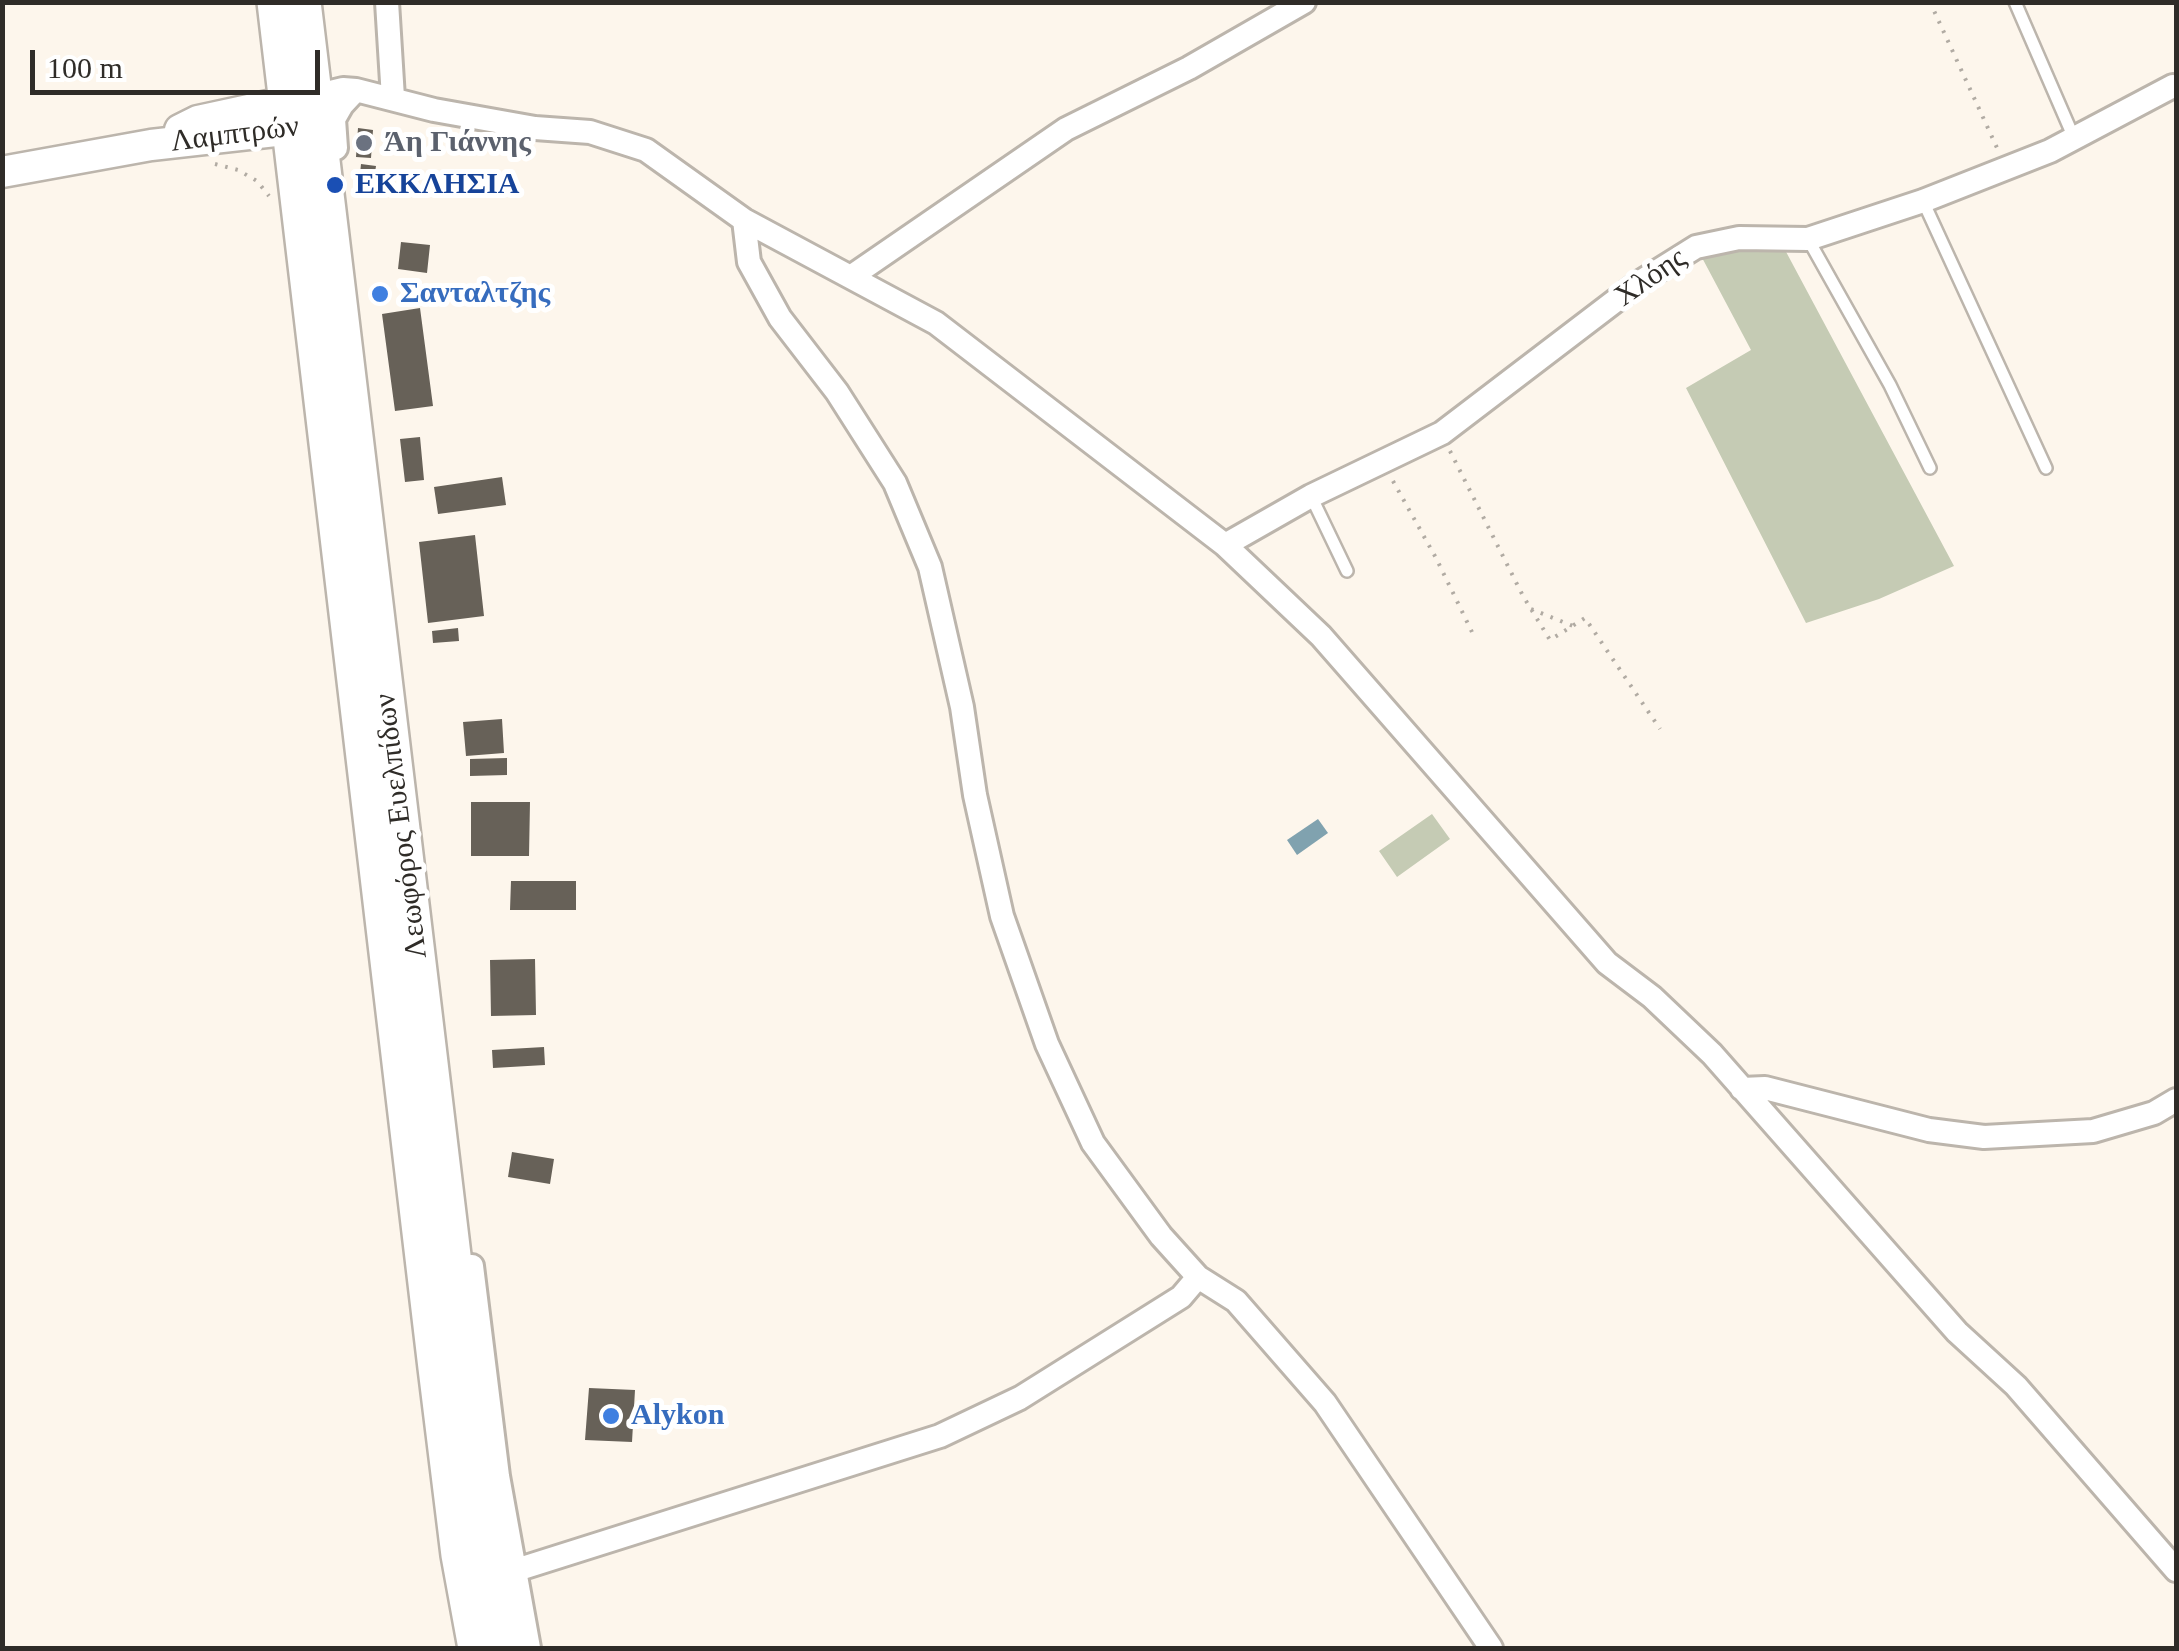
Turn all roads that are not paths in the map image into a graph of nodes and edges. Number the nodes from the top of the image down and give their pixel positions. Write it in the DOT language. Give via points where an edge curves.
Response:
graph roads {
  1 [pos="274,2"];
  2 [pos="303,2"];
  3 [pos="320,2"];
  4 [pos="388,2"];
  5 [pos="1304,2"];
  6 [pos="2015,2"];
  7 [pos="310,51"];
  8 [pos="2173,86"];
  9 [pos="356,90"];
  10 [pos="393,98"];
  11 [pos="302,113"];
  12 [pos="2074,138"];
  13 [pos="2,172"];
  14 [pos="1923,200"];
  15 [pos="744,220"];
  16 [pos="1808,240"];
  17 [pos="852,276"];
  18 [pos="1930,468"];
  19 [pos="2046,468"];
  20 [pos="1310,496"];
  21 [pos="1225,545"];
  22 [pos="1347,570"];
  23 [pos="1742,1089"];
  24 [pos="2176,1100"];
  25 [pos="1198,1277"];
  26 [pos="2168,1544"];
  27 [pos="2176,1570"];
  28 [pos="513,1571"];
  29 [pos="476,1648"];
  30 [pos="505,1648"];
  31 [pos="529,1648"];
  32 [pos="1491,1648"];
  1 -- 11 [label="main road, Λεωφόρος Ευελπίδων"];
  2 -- 7 [label="main road, Λεωφόρος Ευελπίδων"];
  3 -- 7 [label="street"];
  4 -- 10 [label="street"];
  5 -- 17 [label="street" via="1066,130"];
  6 -- 12 [label="lane"];
  7 -- 11 [label="main road, Λεωφόρος Ευελπίδων"];
  8 -- 12 [label="street, Χλόης"];
  9 -- 10 [label="street"];
  9 -- 11 [label="street" via="343,89"];
  9 -- 28 [label="street" via="334,119 334,132"];
  10 -- 15 [label="street" via="646,150"];
  11 -- 13 [label="street, Λαμπτρών" via="198,121 151,145"];
  11 -- 29 [label="main road, Λεωφόρος Ευελπίδων" via="446,1453"];
  11 -- 30 [label="main road, Λεωφόρος Ευελπίδων"];
  12 -- 14 [label="street, Χλόης"];
  14 -- 16 [label="street, Χλόης"];
  14 -- 19 [label="lane"];
  15 -- 17 [label="street"];
  15 -- 25 [label="street" via="749,262 780,318 895,483 930,567 1002,916 1047,1044 1093,1143"];
  16 -- 18 [label="lane"];
  16 -- 20 [label="street, Χλόης" via="1739,238 1696,246 1442,433"];
  17 -- 21 [label="street" via="936,323"];
  20 -- 21 [label="street, Χλόης"];
  20 -- 22 [label="lane"];
  21 -- 23 [label="street" via="1322,636 1607,962 1676,1020"];
  23 -- 24 [label="street" via="1764,1088 1928,1130 1984,1137 2092,1131"];
  23 -- 26 [label="street" via="1957,1332"];
  25 -- 28 [label="street" via="1181,1297 1020,1398 940,1436"];
  25 -- 32 [label="street" via="1236,1301 1325,1402"];
  26 -- 27 [label="street"];
  28 -- 31 [label="street"];
}
